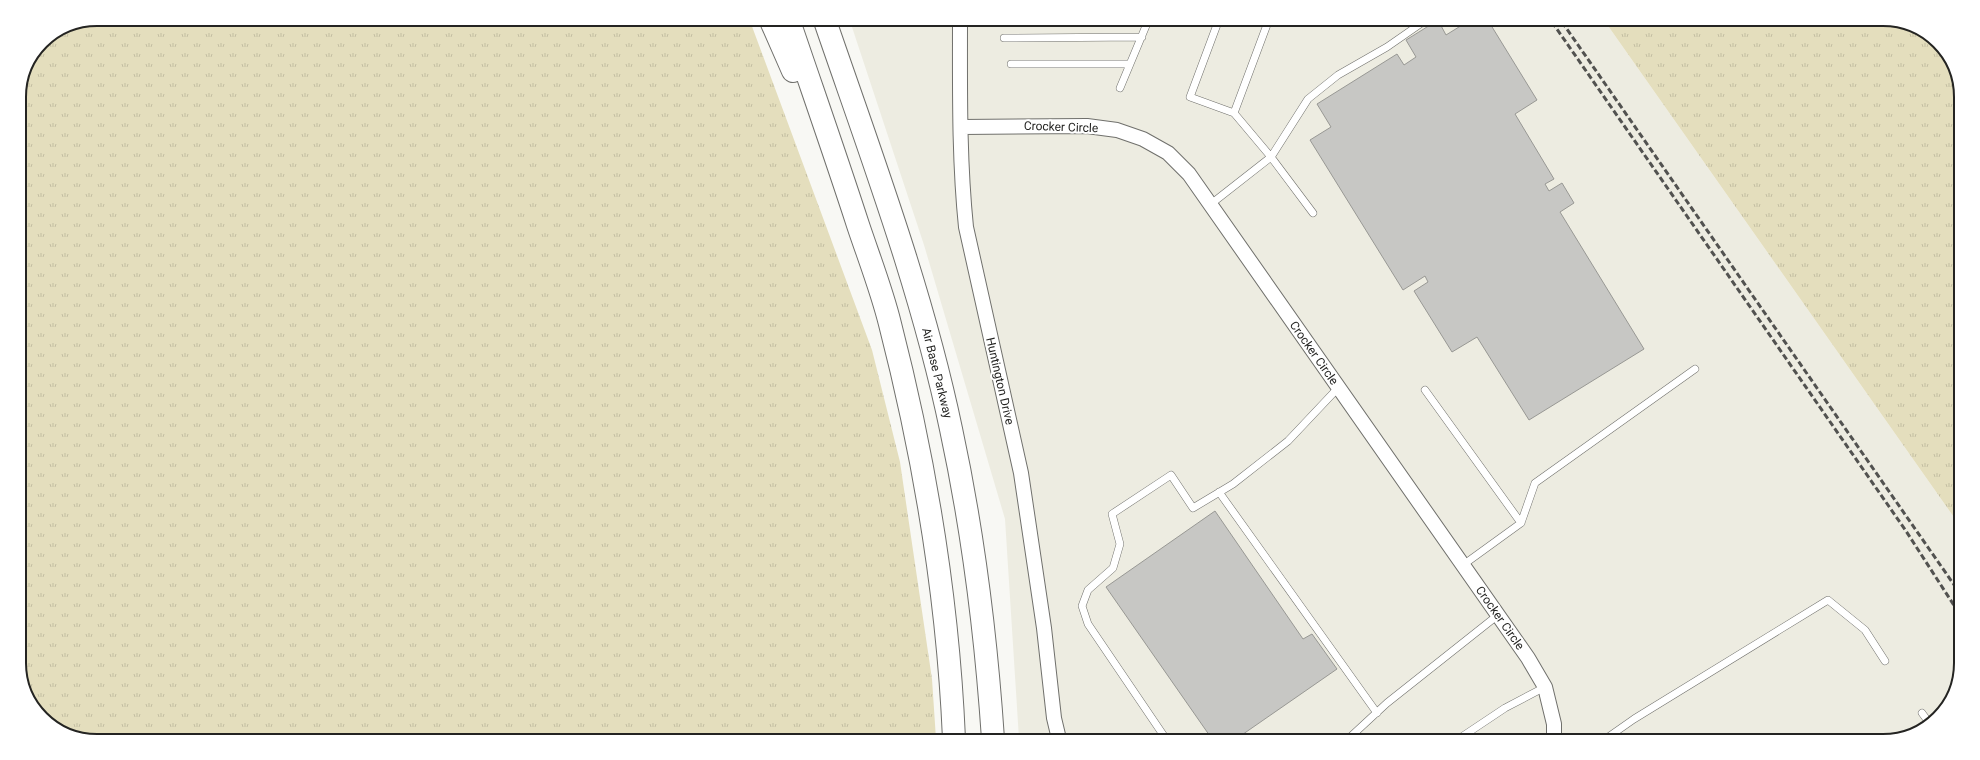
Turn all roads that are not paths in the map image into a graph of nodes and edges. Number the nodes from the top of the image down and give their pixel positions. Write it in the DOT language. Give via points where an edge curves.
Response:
graph roads {
  1 [pos="773,26"];
  2 [pos="791,26"];
  3 [pos="827,26"];
  4 [pos="840,26"];
  5 [pos="960,26"];
  6 [pos="1146,26"];
  7 [pos="1217,26"];
  8 [pos="1267,26"];
  9 [pos="1417,26"];
  10 [pos="1142,37"];
  11 [pos="1004,38"];
  12 [pos="1011,64"];
  13 [pos="1130,64"];
  14 [pos="1120,88"];
  15 [pos="1234,113"];
  16 [pos="961,127"];
  17 [pos="869,149"];
  18 [pos="1271,157"];
  19 [pos="841,171"];
  20 [pos="1211,204"];
  21 [pos="1313,213"];
  22 [pos="1694,369"];
  23 [pos="1338,388"];
  24 [pos="1425,390"];
  25 [pos="1219,492"];
  26 [pos="1521,524"];
  27 [pos="1463,565"];
  28 [pos="1498,615"];
  29 [pos="1885,661"];
  30 [pos="1545,686"];
  31 [pos="1377,713"];
  32 [pos="1922,713"];
  33 [pos="1926,719"];
  34 [pos="954,734"];
  35 [pos="993,734"];
  36 [pos="1058,734"];
  37 [pos="1163,734"];
  38 [pos="1354,734"];
  39 [pos="1466,734"];
  40 [pos="1554,734"];
  41 [pos="1613,734"];
  1 -- 19 [label="main road"];
  2 -- 19 [label="main road"];
  3 -- 17 [label="main road, Air Base Parkway"];
  4 -- 17 [label="main road" via="849,55"];
  5 -- 16 [label="street, Huntington Drive"];
  6 -- 10 [label="lane"];
  7 -- 15 [label="lane" via="1190,97"];
  8 -- 15 [label="lane"];
  9 -- 18 [label="lane" via="1338,75 1308,99"];
  10 -- 11 [label="lane"];
  10 -- 13 [label="lane"];
  12 -- 13 [label="lane"];
  13 -- 14 [label="lane"];
  15 -- 18 [label="lane"];
  16 -- 20 [label="street, Crocker Circle" via="1087,126 1117,130 1143,139 1168,154 1189,174"];
  16 -- 36 [label="street, Huntington Drive" via="966,227 1021,473"];
  17 -- 35 [label="main road, Air Base Parkway" via="922,312 951,428 975,562"];
  18 -- 20 [label="lane"];
  18 -- 21 [label="lane"];
  19 -- 34 [label="main road" via="890,322 916,435 930,510 945,624"];
  20 -- 23 [label="street, Crocker Circle"];
  22 -- 26 [label="lane" via="1535,483"];
  23 -- 25 [label="lane" via="1288,441"];
  23 -- 27 [label="street, Crocker Circle"];
  24 -- 26 [label="lane"];
  25 -- 31 [label="lane"];
  25 -- 37 [label="lane" via="1193,508 1171,474 1112,514 1120,544 1113,568 1088,590 1082,606 1088,624"];
  26 -- 27 [label="lane"];
  27 -- 28 [label="street, Crocker Circle"];
  28 -- 30 [label="street, Crocker Circle"];
  28 -- 31 [label="lane"];
  29 -- 41 [label="lane" via="1865,630 1828,600"];
  30 -- 39 [label="lane"];
  30 -- 40 [label="street, Crocker Circle"];
  31 -- 38 [label="lane"];
  32 -- 33 [label="lane"];
}
